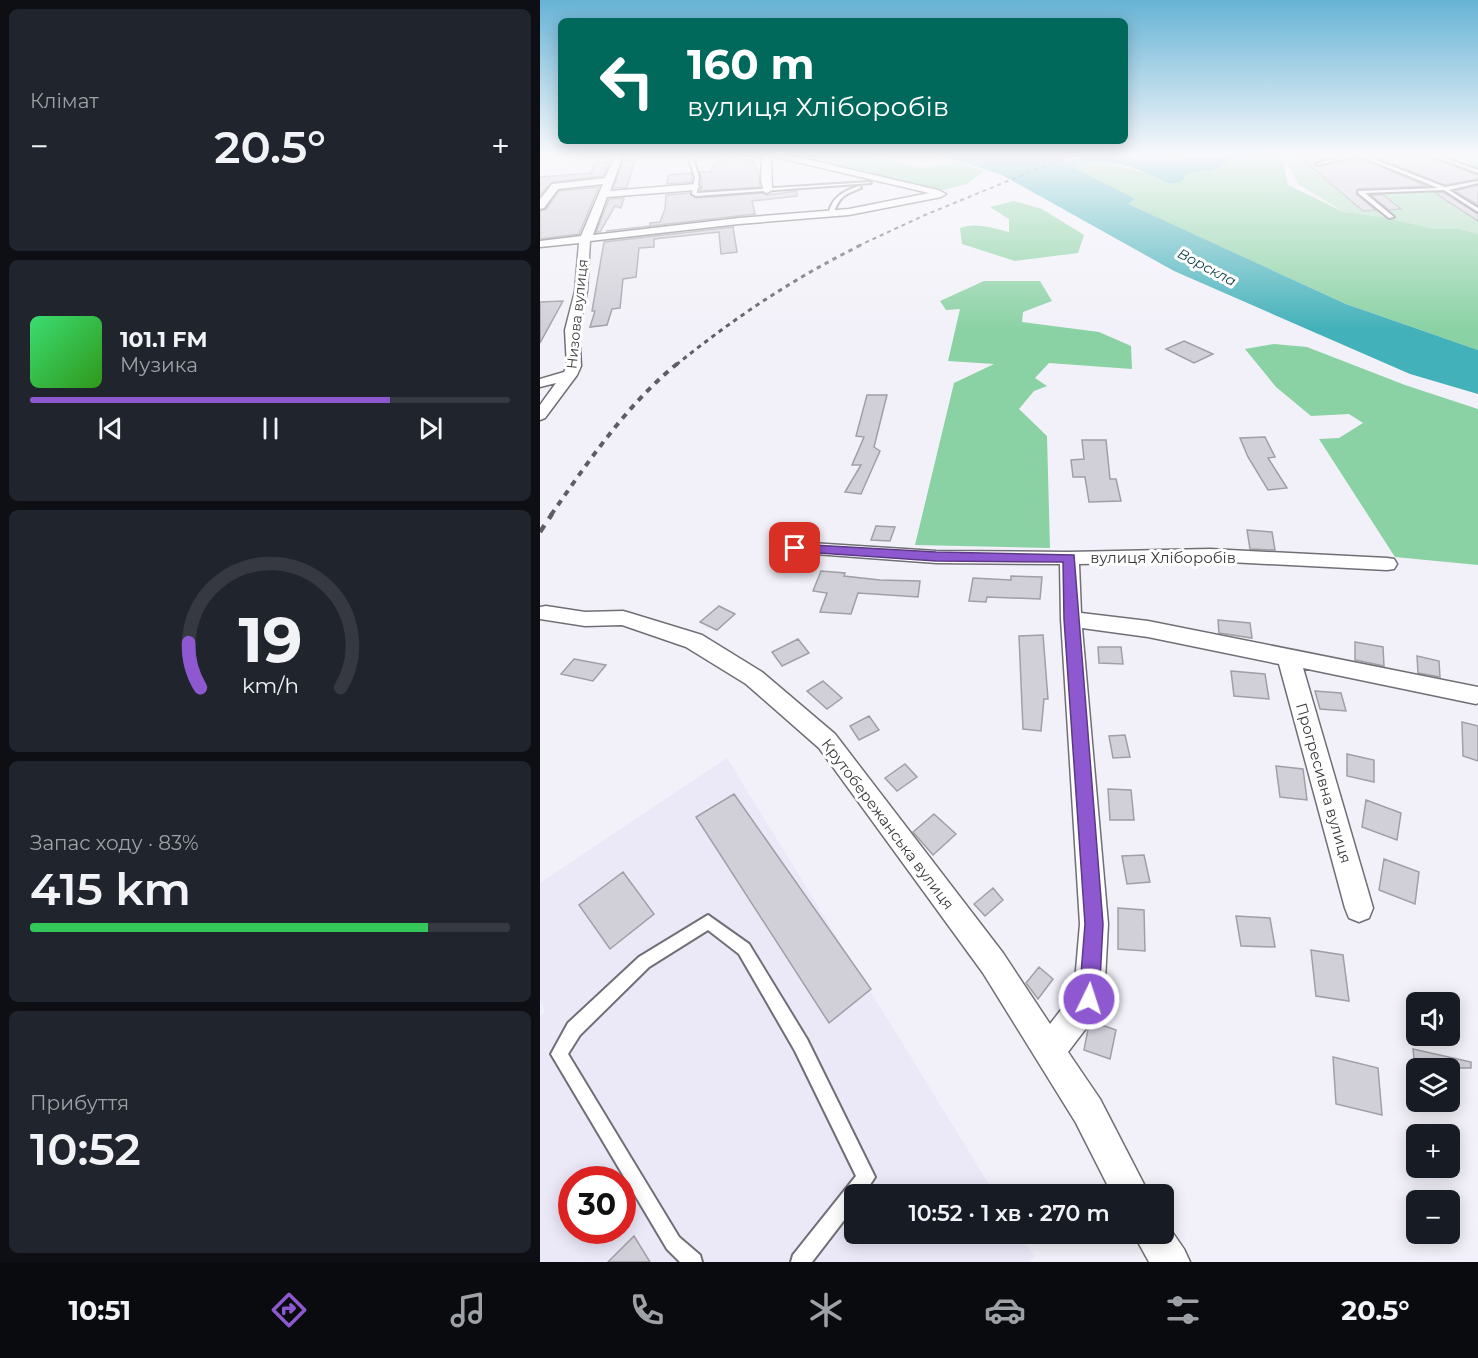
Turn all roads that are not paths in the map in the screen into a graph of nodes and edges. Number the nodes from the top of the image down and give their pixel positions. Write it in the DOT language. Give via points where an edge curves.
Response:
graph roads {
  1 [pos="596,212"];
  2 [pos="850,212"];
  3 [pos="1385,212"];
  4 [pos="831,214"];
  5 [pos="1391,217"];
  6 [pos="585,240"];
  7 [pos="540,244"];
  8 [pos="570,375"];
  9 [pos="540,383"];
  10 [pos="540,415"];
  11 [pos="795,548"];
  12 [pos="1069,558"];
  13 [pos="1387,564"];
  14 [pos="546,613"];
  15 [pos="1071,619"];
  16 [pos="1289,658"];
  17 [pos="1476,695"];
  18 [pos="1359,909"];
  19 [pos="1050,1050"];
  20 [pos="1126,1184"];
  21 [pos="1159,1244"];
  22 [pos="693,1262"];
  23 [pos="800,1262"];
  24 [pos="1171,1262"];
  1 -- 6 [label="street, Низова вулиця"];
  2 -- 4 [label="street"];
  3 -- 5 [label="lane"];
  4 -- 6 [label="street"];
  6 -- 7 [label="street, Низова вулиця"];
  6 -- 8 [label="street, Низова вулиця"];
  8 -- 9 [label="street"];
  8 -- 10 [label="street, Низова вулиця"];
  11 -- 12 [label="street, вулиця Хліборобів"];
  12 -- 13 [label="street, вулиця Хліборобів" via="1210,555"];
  12 -- 15 [label="street"];
  14 -- 19 [label="street, Крутобережанська вулиця" via="585,619 623,618 694,641 754,678 819,734 993,963"];
  15 -- 16 [label="street" via="1148,629"];
  15 -- 19 [label="street" via="1094,924 1089,999"];
  16 -- 17 [label="street"];
  16 -- 18 [label="street, Прогресивна вулиця"];
  19 -- 20 [label="street, Крутобережанська вулиця" via="1088,1111"];
  21 -- 24 [label="street"];
  22 -- 23 [label="lane" via="673,1243 559,1054 574,1029 644,962 708,922 744,949 801,1045 867,1177"];
}
